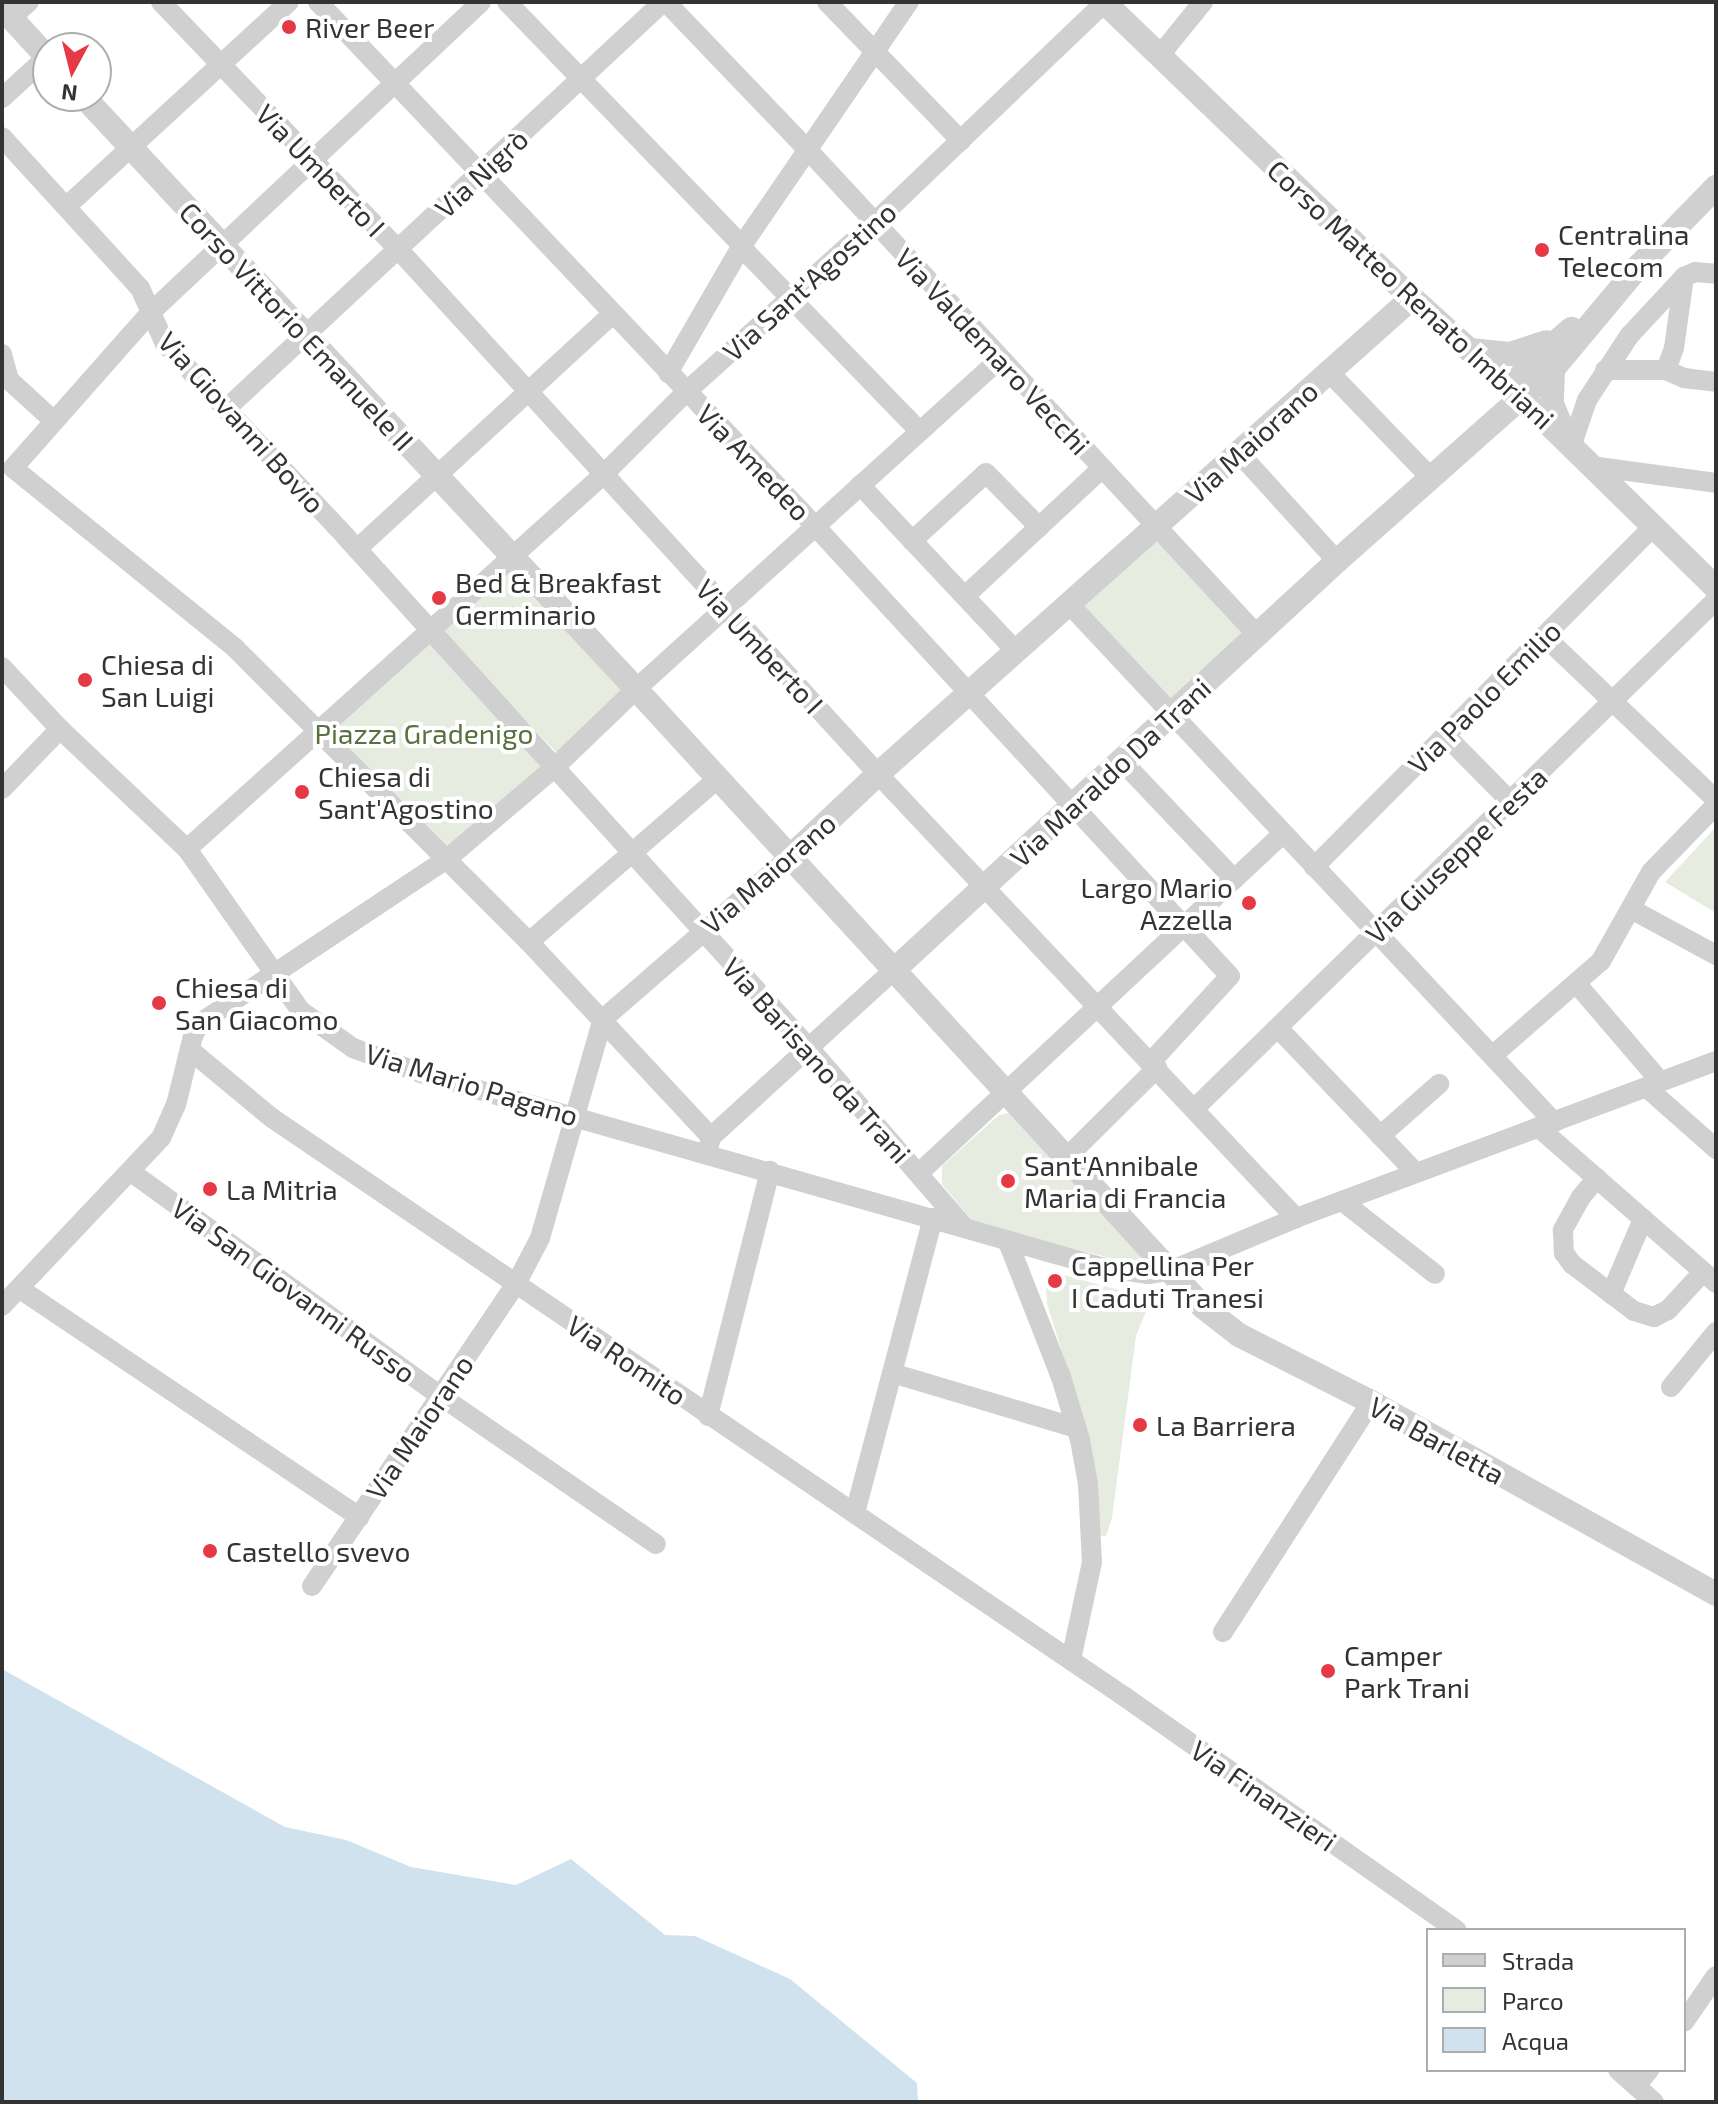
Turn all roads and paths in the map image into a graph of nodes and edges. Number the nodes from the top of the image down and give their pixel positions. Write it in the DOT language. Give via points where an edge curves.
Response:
graph roads {
  1 [pos="161,2"];
  2 [pos="289,2"];
  3 [pos="318,2"];
  4 [pos="481,2"];
  5 [pos="507,2"];
  6 [pos="664,2"];
  7 [pos="827,2"];
  8 [pos="909,2"];
  9 [pos="1105,2"];
  10 [pos="1203,2"];
  11 [pos="14,9"];
  12 [pos="32,34"];
  13 [pos="875,53"];
  14 [pos="1160,55"];
  15 [pos="221,66"];
  16 [pos="32,71"];
  17 [pos="581,80"];
  18 [pos="395,83"];
  19 [pos="2,98"];
  20 [pos="98,112"];
  21 [pos="2,137"];
  22 [pos="961,141"];
  23 [pos="131,148"];
  24 [pos="808,150"];
  25 [pos="312,160"];
  26 [pos="479,174"];
  27 [pos="1716,187"];
  28 [pos="67,206"];
  29 [pos="875,222"];
  30 [pos="742,246"];
  31 [pos="221,247"];
  32 [pos="398,249"];
  33 [pos="1640,265"];
  34 [pos="1698,274"];
  35 [pos="791,298"];
  36 [pos="1412,298"];
  37 [pos="150,313"];
  38 [pos="613,314"];
  39 [pos="1570,330"];
  40 [pos="307,335"];
  41 [pos="1470,350"];
  42 [pos="2,354"];
  43 [pos="1000,359"];
  44 [pos="1553,369"];
  45 [pos="1605,370"];
  46 [pos="1666,370"];
  47 [pos="1329,372"];
  48 [pos="668,373"];
  49 [pos="1716,382"];
  50 [pos="529,392"];
  51 [pos="686,392"];
  52 [pos="1520,396"];
  53 [pos="227,408"];
  54 [pos="54,421"];
  55 [pos="920,432"];
  56 [pos="1571,447"];
  57 [pos="1239,453"];
  58 [pos="1591,466"];
  59 [pos="8,468"];
  60 [pos="1101,469"];
  61 [pos="604,474"];
  62 [pos="437,475"];
  63 [pos="1430,477"];
  64 [pos="1716,483"];
  65 [pos="860,485"];
  66 [pos="815,526"];
  67 [pos="1039,527"];
  68 [pos="1155,527"];
  69 [pos="1653,527"];
  70 [pos="912,541"];
  71 [pos="357,549"];
  72 [pos="511,556"];
  73 [pos="1337,561"];
  74 [pos="1716,588"];
  75 [pos="965,596"];
  76 [pos="1716,600"];
  77 [pos="1069,604"];
  78 [pos="725,608"];
  79 [pos="429,629"];
  80 [pos="1258,636"];
  81 [pos="1544,636"];
  82 [pos="1016,651"];
  83 [pos="2,667"];
  84 [pos="636,689"];
  85 [pos="968,693"];
  86 [pos="1613,701"];
  87 [pos="1172,713"];
  88 [pos="60,729"];
  89 [pos="318,731"];
  90 [pos="1445,735"];
  91 [pos="1120,759"];
  92 [pos="554,768"];
  93 [pos="878,774"];
  94 [pos="717,779"];
  95 [pos="2,789"];
  96 [pos="1510,801"];
  97 [pos="1716,803"];
  98 [pos="1071,806"];
  99 [pos="1283,834"];
  100 [pos="187,849"];
  101 [pos="630,854"];
  102 [pos="790,857"];
  103 [pos="447,859"];
  104 [pos="1314,867"];
  105 [pos="1234,879"];
  106 [pos="985,888"];
  107 [pos="1631,909"];
  108 [pos="1184,927"];
  109 [pos="702,931"];
  110 [pos="1377,932"];
  111 [pos="529,942"];
  112 [pos="1716,955"];
  113 [pos="894,970"];
  114 [pos="273,972"];
  115 [pos="1576,983"];
  116 [pos="1099,1008"];
  117 [pos="603,1019"];
  118 [pos="1278,1028"];
  119 [pos="810,1049"];
  120 [pos="190,1050"];
  121 [pos="1492,1056"];
  122 [pos="1154,1065"];
  123 [pos="1711,1068"];
  124 [pos="1439,1084"];
  125 [pos="1654,1084"];
  126 [pos="1006,1093"];
  127 [pos="1194,1109"];
  128 [pos="574,1116"];
  129 [pos="1546,1124"];
  130 [pos="1380,1136"];
  131 [pos="709,1145"];
  132 [pos="1716,1149"];
  133 [pos="1067,1157"];
  134 [pos="770,1171"];
  135 [pos="131,1172"];
  136 [pos="919,1173"];
  137 [pos="1416,1173"];
  138 [pos="1597,1178"];
  139 [pos="1342,1201"];
  140 [pos="933,1218"];
  141 [pos="1296,1218"];
  142 [pos="1643,1219"];
  143 [pos="965,1228"];
  144 [pos="1008,1242"];
  145 [pos="1170,1271"];
  146 [pos="1435,1274"];
  147 [pos="1710,1277"];
  148 [pos="516,1284"];
  149 [pos="20,1289"];
  150 [pos="1611,1294"];
  151 [pos="2,1306"];
  152 [pos="1716,1332"];
  153 [pos="892,1373"];
  154 [pos="1671,1387"];
  155 [pos="439,1395"];
  156 [pos="1371,1402"];
  157 [pos="708,1416"];
  158 [pos="1076,1428"];
  159 [pos="855,1513"];
  160 [pos="359,1517"];
  161 [pos="656,1544"];
  162 [pos="312,1586"];
  163 [pos="1716,1594"];
  164 [pos="1223,1632"];
  165 [pos="1071,1660"];
  166 [pos="1453,1928"];
  167 [pos="1716,1976"];
  168 [pos="1686,2019"];
  169 [pos="1643,2078"];
  170 [pos="1654,2102"];
  1 -- 15 [label="street, Via Umberto I"];
  2 -- 15 [label="street"];
  3 -- 18 [label="street, Via Amedeo"];
  4 -- 18 [label="street"];
  5 -- 17 [label="street"];
  6 -- 17 [label="street, Via Nigrò"];
  6 -- 24 [label="street, Via Valdemaro Vecchi"];
  7 -- 13 [label="street"];
  8 -- 13 [label="street"];
  9 -- 14 [label="street, Corso Matteo Renato Imbriani"];
  9 -- 22 [label="street, Via Sant'Agostino"];
  10 -- 14 [label="street"];
  11 -- 12 [label="street"];
  13 -- 22 [label="street"];
  13 -- 24 [label="street"];
  14 -- 36 [label="street, Corso Matteo Renato Imbriani"];
  15 -- 23 [label="street"];
  15 -- 25 [label="street, Via Umberto I"];
  16 -- 19 [label="street"];
  17 -- 26 [label="street, Via Nigrò"];
  17 -- 30 [label="street"];
  18 -- 25 [label="street"];
  18 -- 26 [label="street, Via Amedeo"];
  20 -- 23 [label="street, Corso Vittorio Emanuele II"];
  21 -- 28 [label="street, Via Giovanni Bovio"];
  22 -- 29 [label="street, Via Sant'Agostino"];
  23 -- 28 [label="street"];
  23 -- 31 [label="street, Corso Vittorio Emanuele II"];
  24 -- 29 [label="street, Via Valdemaro Vecchi"];
  24 -- 30 [label="street"];
  25 -- 31 [label="street"];
  25 -- 32 [label="street, Via Umberto I"];
  26 -- 32 [label="street, Via Nigrò"];
  26 -- 38 [label="street, Via Amedeo"];
  27 -- 33 [label="street"];
  28 -- 37 [label="street, Via Giovanni Bovio" via="140,288"];
  29 -- 35 [label="street, Via Sant'Agostino"];
  29 -- 43 [label="street, Via Valdemaro Vecchi"];
  30 -- 35 [label="street"];
  30 -- 48 [label="street"];
  31 -- 37 [label="street"];
  31 -- 40 [label="street, Corso Vittorio Emanuele II"];
  32 -- 40 [label="street, Via Nigrò"];
  32 -- 50 [label="street, Via Umberto I"];
  33 -- 39 [label="street"];
  33 -- 44 [label="street, Via Maraldo Da Trani"];
  34 -- 45 [label="street" via="1629,336"];
  34 -- 46 [label="street"];
  35 -- 51 [label="street, Via Sant'Agostino"];
  35 -- 55 [label="street"];
  36 -- 41 [label="street, Corso Matteo Renato Imbriani"];
  36 -- 47 [label="street, Via Maiorano"];
  37 -- 53 [label="street, Via Giovanni Bovio" via="165,344"];
  37 -- 54 [label="street"];
  38 -- 48 [label="street, Via Amedeo"];
  38 -- 50 [label="street"];
  39 -- 41 [label="street" via="1524,352"];
  39 -- 52 [label="street" via="1526,368 1519,379"];
  40 -- 53 [label="street, Via Nigrò"];
  40 -- 62 [label="street, Corso Vittorio Emanuele II"];
  41 -- 52 [label="street, Corso Matteo Renato Imbriani"];
  42 -- 54 [label="street" via="9,380"];
  43 -- 55 [label="street"];
  43 -- 60 [label="street, Via Valdemaro Vecchi"];
  44 -- 52 [label="street, Via Maraldo Da Trani"];
  44 -- 56 [label="street" via="1552,404"];
  45 -- 46 [label="street"];
  45 -- 56 [label="street" via="1577,422"];
  46 -- 49 [label="street"];
  47 -- 57 [label="street, Via Maiorano"];
  47 -- 63 [label="street"];
  48 -- 51 [label="street, Via Amedeo"];
  50 -- 61 [label="street, Via Umberto I"];
  50 -- 62 [label="street"];
  51 -- 61 [label="street, Via Sant'Agostino"];
  51 -- 66 [label="street, Via Amedeo"];
  52 -- 56 [label="street, Corso Matteo Renato Imbriani"];
  52 -- 63 [label="street, Via Maraldo Da Trani"];
  53 -- 71 [label="street, Via Giovanni Bovio"];
  54 -- 59 [label="street"];
  55 -- 65 [label="street"];
  56 -- 58 [label="street, Corso Matteo Renato Imbriani"];
  57 -- 68 [label="street, Via Maiorano"];
  57 -- 73 [label="street"];
  58 -- 64 [label="street"];
  58 -- 69 [label="street, Corso Matteo Renato Imbriani"];
  59 -- 89 [label="street" via="235,648"];
  60 -- 67 [label="street"];
  60 -- 68 [label="street, Via Valdemaro Vecchi"];
  61 -- 72 [label="street, Via Sant'Agostino"];
  61 -- 78 [label="street, Via Umberto I"];
  62 -- 71 [label="street"];
  62 -- 72 [label="street, Corso Vittorio Emanuele II"];
  63 -- 73 [label="street, Via Maraldo Da Trani"];
  65 -- 66 [label="street"];
  65 -- 70 [label="street"];
  66 -- 78 [label="street"];
  66 -- 85 [label="street, Via Amedeo"];
  67 -- 70 [label="street" via="986,473"];
  67 -- 75 [label="street"];
  68 -- 77 [label="street, Via Maiorano"];
  68 -- 80 [label="street, Via Valdemaro Vecchi"];
  69 -- 74 [label="street, Corso Matteo Renato Imbriani"];
  69 -- 81 [label="street, Via Paolo Emilio"];
  70 -- 75 [label="street"];
  71 -- 79 [label="street, Via Giovanni Bovio"];
  72 -- 79 [label="street"];
  72 -- 84 [label="street"];
  73 -- 80 [label="street, Via Maraldo Da Trani"];
  75 -- 82 [label="street"];
  76 -- 86 [label="street, Via Giuseppe Festa"];
  77 -- 82 [label="street, Via Maiorano"];
  77 -- 87 [label="street"];
  78 -- 84 [label="street"];
  78 -- 93 [label="street, Via Umberto I"];
  79 -- 89 [label="street"];
  79 -- 92 [label="street"];
  80 -- 87 [label="street, Via Maraldo Da Trani"];
  81 -- 86 [label="street"];
  81 -- 90 [label="street, Via Paolo Emilio"];
  82 -- 85 [label="street, Via Maiorano"];
  83 -- 88 [label="street, Via Mario Pagano"];
  84 -- 92 [label="street"];
  84 -- 94 [label="street, Via Barletta"];
  85 -- 93 [label="street, Via Maiorano"];
  85 -- 98 [label="street, Via Amedeo"];
  86 -- 96 [label="street, Via Giuseppe Festa"];
  86 -- 97 [label="street"];
  87 -- 91 [label="street, Via Maraldo Da Trani"];
  87 -- 99 [label="street"];
  88 -- 95 [label="street"];
  88 -- 100 [label="street, Via Mario Pagano"];
  89 -- 100 [label="street"];
  89 -- 103 [label="street"];
  90 -- 96 [label="street"];
  90 -- 104 [label="street, Via Paolo Emilio"];
  91 -- 98 [label="street, Via Maraldo Da Trani"];
  91 -- 105 [label="street"];
  92 -- 101 [label="street, Via Barisano da Trani"];
  92 -- 103 [label="street"];
  93 -- 102 [label="street, Via Maiorano"];
  93 -- 106 [label="street, Via Umberto I"];
  94 -- 101 [label="street"];
  94 -- 102 [label="street, Via Barletta"];
  96 -- 110 [label="street, Via Giuseppe Festa"];
  97 -- 107 [label="street" via="1651,872"];
  98 -- 106 [label="street, Via Maraldo Da Trani"];
  98 -- 108 [label="street, Via Amedeo"];
  99 -- 104 [label="street"];
  99 -- 105 [label="street"];
  100 -- 114 [label="street, Via Mario Pagano"];
  101 -- 109 [label="street, Via Barisano da Trani"];
  101 -- 111 [label="street"];
  102 -- 109 [label="street, Via Maiorano"];
  102 -- 113 [label="street, Via Barletta"];
  103 -- 111 [label="street"];
  103 -- 114 [label="street"];
  104 -- 110 [label="street"];
  105 -- 108 [label="street"];
  106 -- 113 [label="street, Via Maraldo Da Trani"];
  106 -- 116 [label="street, Via Umberto I"];
  107 -- 112 [label="street"];
  107 -- 115 [label="street" via="1610,951"];
  108 -- 116 [label="street"];
  108 -- 122 [label="street" via="1230,976"];
  109 -- 117 [label="street, Via Maiorano"];
  109 -- 119 [label="street, Via Barisano da Trani"];
  110 -- 118 [label="street, Via Giuseppe Festa"];
  110 -- 121 [label="street"];
  111 -- 117 [label="street"];
  113 -- 119 [label="street, Via Maraldo Da Trani"];
  113 -- 126 [label="street, Via Barletta"];
  114 -- 120 [label="street" via="200,1023"];
  114 -- 128 [label="street, Via Mario Pagano" via="301,1011 353,1048 426,1075"];
  115 -- 121 [label="street"];
  115 -- 125 [label="street"];
  116 -- 122 [label="street, Via Umberto I"];
  116 -- 126 [label="street"];
  117 -- 128 [label="street, Via Maiorano"];
  117 -- 131 [label="street"];
  118 -- 127 [label="street, Via Giuseppe Festa"];
  118 -- 130 [label="street"];
  119 -- 131 [label="street, Via Maraldo Da Trani"];
  119 -- 136 [label="street, Via Barisano da Trani"];
  120 -- 135 [label="street" via="169,1124"];
  120 -- 148 [label="street, Via Romito" via="261,1110"];
  121 -- 129 [label="street"];
  122 -- 127 [label="street, Via Umberto I"];
  122 -- 133 [label="street"];
  123 -- 125 [label="street"];
  124 -- 130 [label="street"];
  125 -- 129 [label="street"];
  125 -- 132 [label="street"];
  126 -- 133 [label="street, Via Barletta"];
  126 -- 136 [label="street"];
  127 -- 141 [label="street, Via Umberto I"];
  128 -- 131 [label="street, Via Mario Pagano"];
  128 -- 148 [label="street, Via Maiorano" via="544,1225"];
  129 -- 137 [label="street"];
  129 -- 138 [label="street"];
  130 -- 137 [label="street"];
  131 -- 134 [label="street, Via Mario Pagano"];
  133 -- 145 [label="street, Via Barletta"];
  134 -- 140 [label="street, Via Mario Pagano"];
  134 -- 157 [label="street"];
  135 -- 149 [label="street"];
  135 -- 155 [label="street, Via San Giovanni Russo"];
  136 -- 143 [label="street, Via Barisano da Trani"];
  137 -- 139 [label="street"];
  138 -- 142 [label="street"];
  138 -- 150 [label="street" via="1571,1212 1562,1242 1568,1259"];
  139 -- 141 [label="street"];
  139 -- 146 [label="street"];
  140 -- 143 [label="street, Via Mario Pagano"];
  140 -- 153 [label="street"];
  141 -- 145 [label="street"];
  142 -- 147 [label="street"];
  142 -- 150 [label="street"];
  143 -- 144 [label="street, Via Mario Pagano"];
  144 -- 145 [label="street, Via Mario Pagano" via="1101,1267 1148,1274"];
  144 -- 158 [label="street"];
  145 -- 156 [label="street, Via Barletta" via="1239,1335"];
  147 -- 150 [label="street" via="1654,1317 1634,1311"];
  148 -- 155 [label="street, Via Maiorano"];
  148 -- 157 [label="street, Via Romito"];
  149 -- 151 [label="street"];
  149 -- 160 [label="street"];
  152 -- 154 [label="street"];
  153 -- 158 [label="street"];
  153 -- 159 [label="street"];
  155 -- 160 [label="street, Via Maiorano"];
  155 -- 161 [label="street, Via San Giovanni Russo"];
  156 -- 163 [label="street, Via Barletta"];
  156 -- 164 [label="street"];
  157 -- 159 [label="street, Via Romito"];
  158 -- 165 [label="street" via="1088,1484 1092,1554"];
  159 -- 165 [label="street, Via Romito"];
  160 -- 162 [label="street, Via Maiorano"];
  165 -- 166 [label="street, Via Finanzieri"];
  167 -- 168 [label="street"];
  169 -- 170 [label="street"];
}
